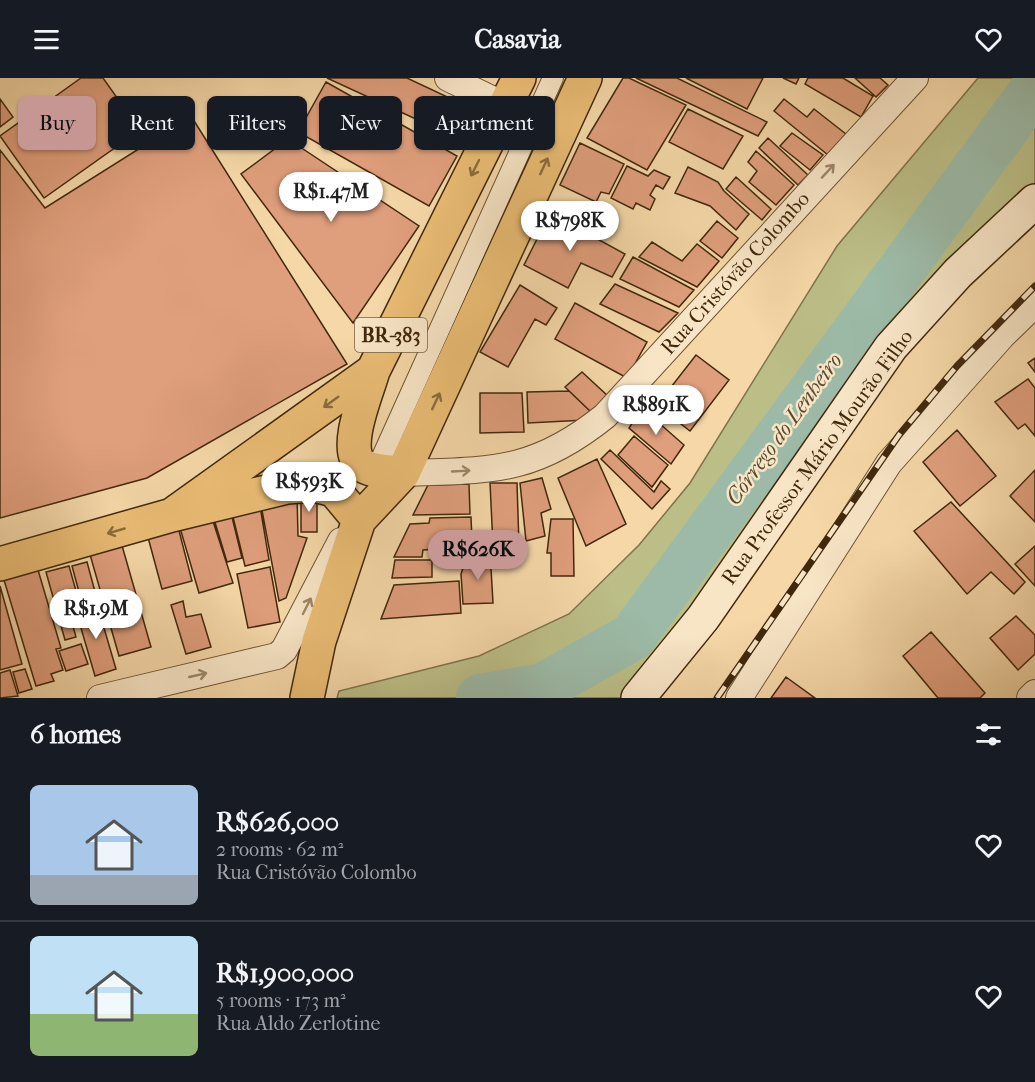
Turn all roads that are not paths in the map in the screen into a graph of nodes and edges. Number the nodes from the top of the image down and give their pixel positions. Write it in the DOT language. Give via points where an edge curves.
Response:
graph roads {
  1 [pos="448,78"];
  2 [pos="554,78"];
  3 [pos="585,78"];
  4 [pos="915,78"];
  5 [pos="512,92"];
  6 [pos="1035,201"];
  7 [pos="1035,304"];
  8 [pos="374,371"];
  9 [pos="389,472"];
  10 [pos="172,515"];
  11 [pos="359,520"];
  12 [pos="0,564"];
  13 [pos="1035,693"];
  14 [pos="100,698"];
  15 [pos="307,698"];
  16 [pos="638,698"];
  17 [pos="739,698"];
  18 [pos="1030,698"];
  1 -- 5 [label="street"];
  2 -- 9 [label="street"];
  9 -- 3 [label="highway, BR-383, one-way"];
  9 -- 4 [label="street, Rua Cristóvão Colombo, one-way" via="504,468 544,456 579,437 605,416"];
  5 -- 8 [label="highway, BR-383, one-way"];
  6 -- 16 [label="main road, Rua Professor Mário Mourão Filho" via="958,273 891,347 703,618"];
  7 -- 17 [label="street" via="889,463"];
  8 -- 9 [label="highway" via="354,439 358,462"];
  8 -- 10 [label="highway, BR-383, one-way"];
  9 -- 11 [label="highway, BR-383"];
  10 -- 11 [label="highway" via="287,487 314,485 334,490"];
  10 -- 12 [label="highway, BR-383, one-way"];
  14 -- 11 [label="street, one-way" via="277,656 284,650 345,532"];
  11 -- 15 [label="highway, BR-383" via="319,641"];
  13 -- 18 [label="street"];
}
